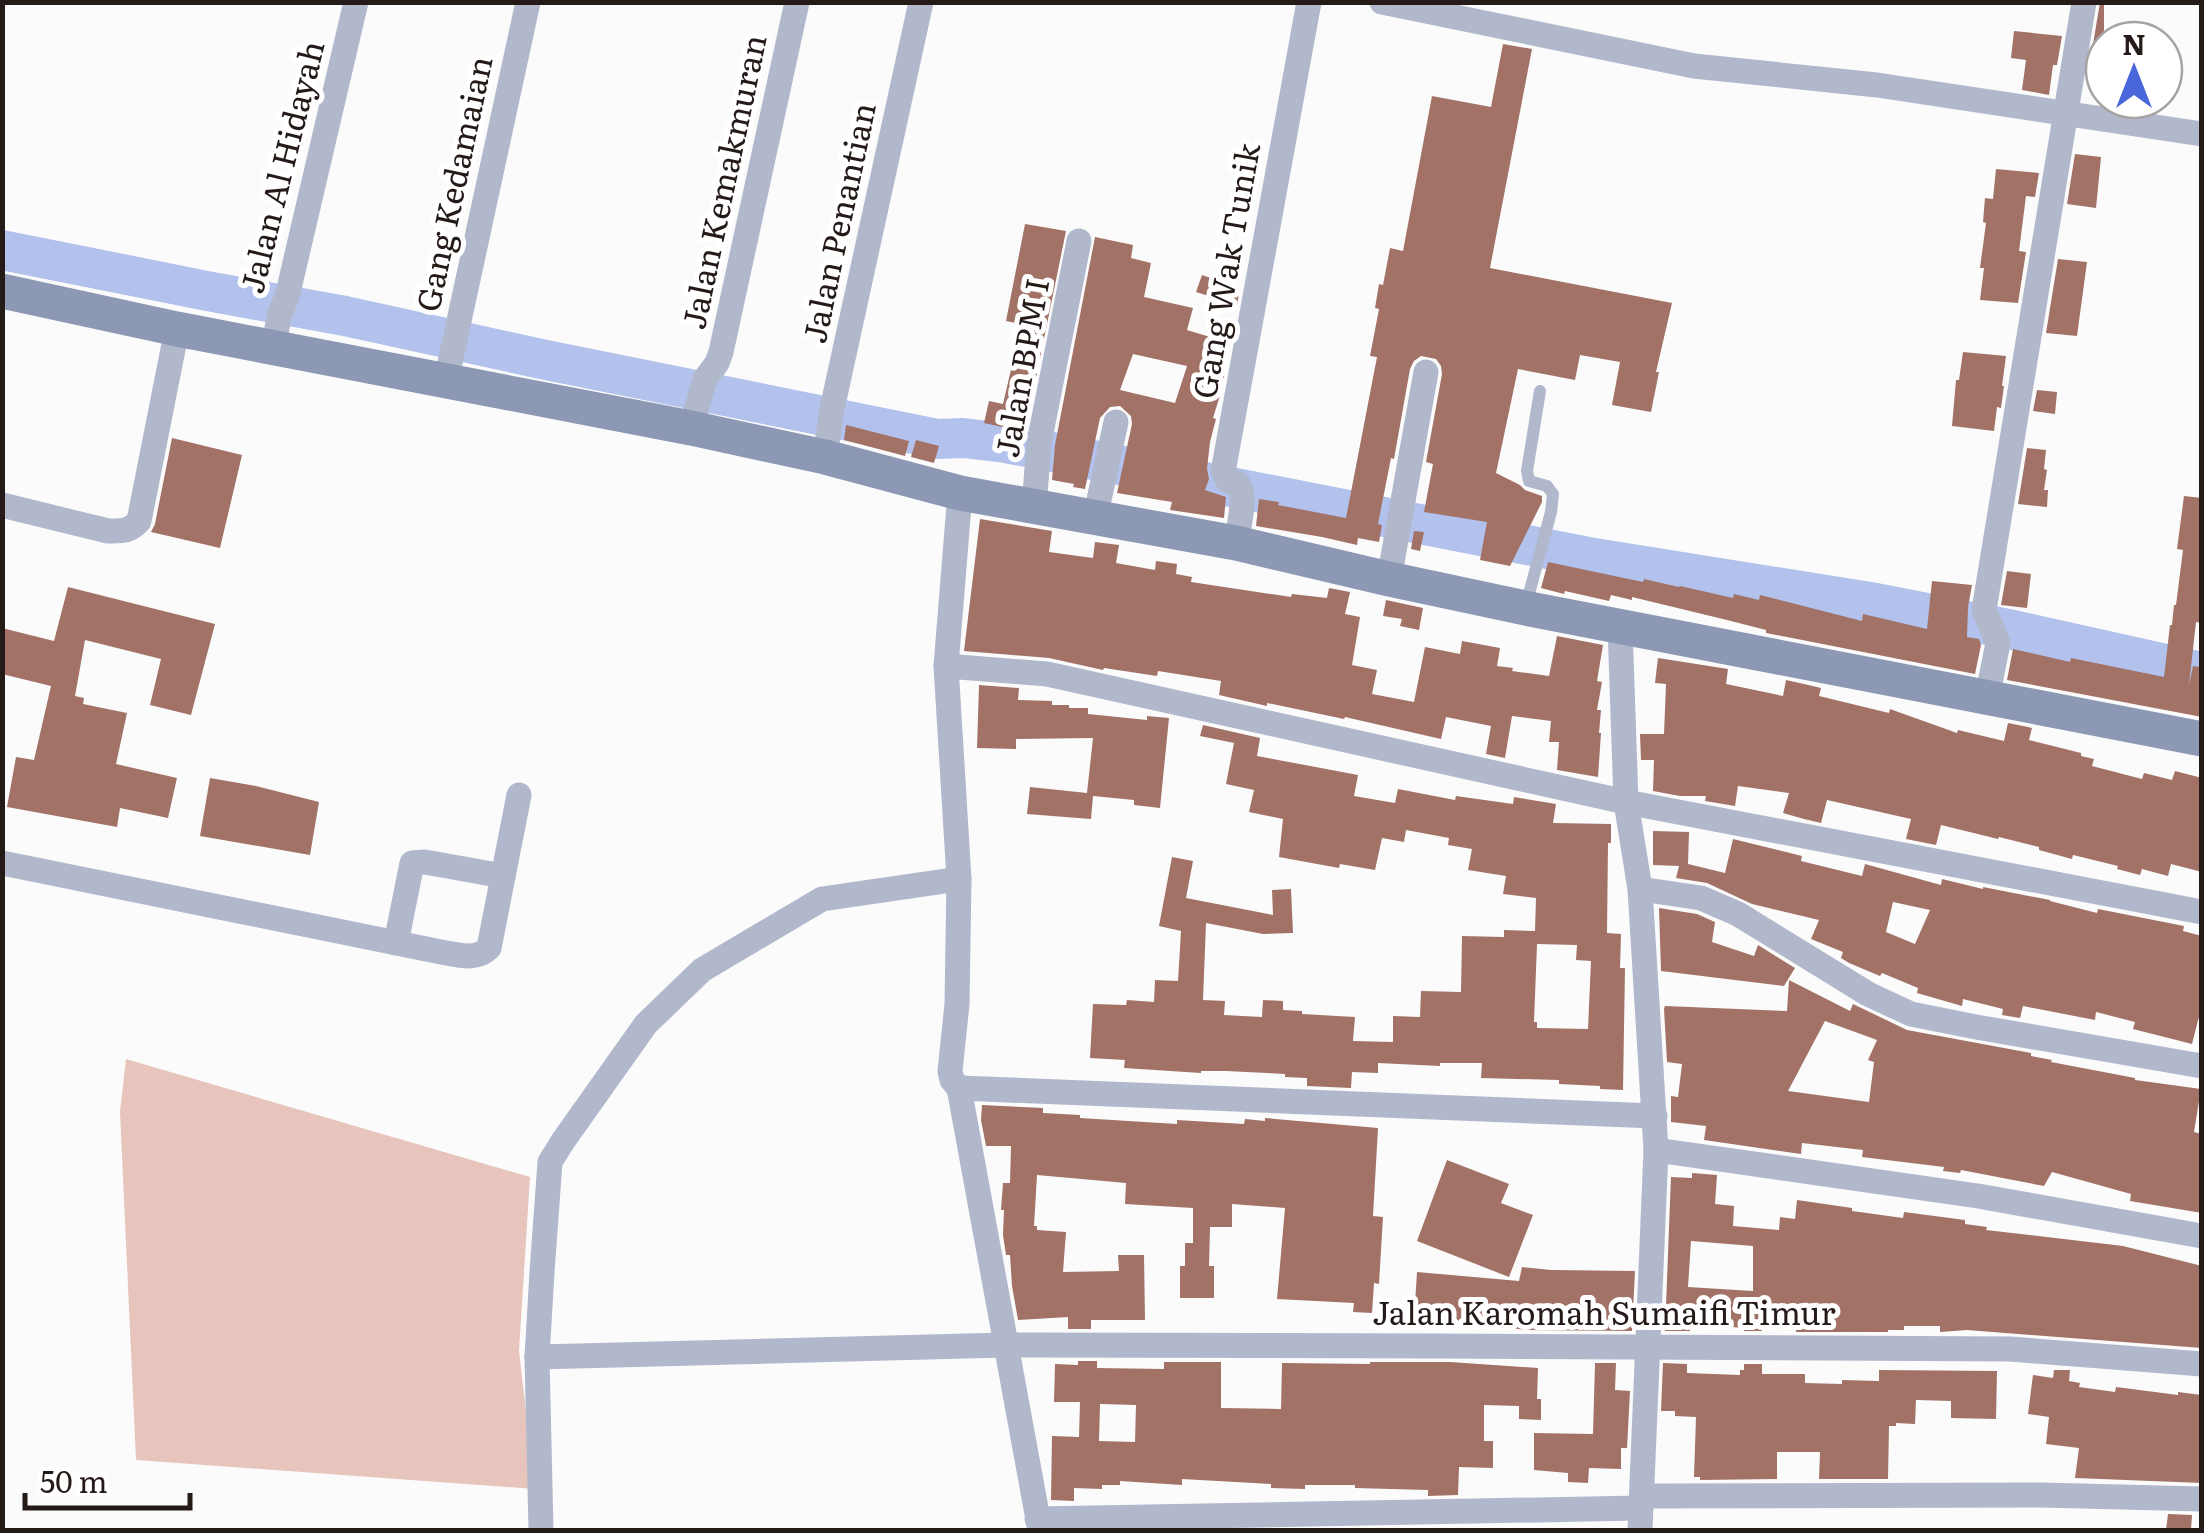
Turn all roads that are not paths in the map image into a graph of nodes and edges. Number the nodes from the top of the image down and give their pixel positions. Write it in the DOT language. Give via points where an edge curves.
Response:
graph roads {
  1 [pos="356,2"];
  2 [pos="528,2"];
  3 [pos="797,2"];
  4 [pos="921,2"];
  5 [pos="1310,2"];
  6 [pos="1382,2"];
  7 [pos="2084,2"];
  8 [pos="2067,107"];
  9 [pos="2202,134"];
  10 [pos="1079,241"];
  11 [pos="2,291"];
  12 [pos="280,319"];
  13 [pos="174,341"];
  14 [pos="452,352"];
  15 [pos="1426,372"];
  16 [pos="1540,391"];
  17 [pos="698,402"];
  18 [pos="1116,422"];
  19 [pos="829,430"];
  20 [pos="960,493"];
  21 [pos="2,505"];
  22 [pos="1034,508"];
  23 [pos="1095,518"];
  24 [pos="1236,543"];
  25 [pos="1389,579"];
  26 [pos="1525,608"];
  27 [pos="1620,626"];
  28 [pos="946,666"];
  29 [pos="1988,698"];
  30 [pos="2202,740"];
  31 [pos="519,795"];
  32 [pos="1626,802"];
  33 [pos="2,864"];
  34 [pos="503,876"];
  35 [pos="959,879"];
  36 [pos="1640,888"];
  37 [pos="2202,912"];
  38 [pos="396,943"];
  39 [pos="2202,1066"];
  40 [pos="959,1088"];
  41 [pos="1655,1116"];
  42 [pos="1656,1150"];
  43 [pos="2202,1236"];
  44 [pos="1005,1345"];
  45 [pos="1647,1348"];
  46 [pos="537,1357"];
  47 [pos="2202,1364"];
  48 [pos="2202,1499"];
  49 [pos="1641,1512"];
  50 [pos="1038,1525"];
  51 [pos="541,1530"];
  1 -- 12 [label="street, Jalan Al Hidayah"];
  2 -- 14 [label="street, Gang Kedamaian"];
  3 -- 17 [label="street, Jalan Kemakmuran" via="722,352"];
  4 -- 19 [label="street, Jalan Penantian"];
  5 -- 24 [label="street, Gang Wak Tunik" via="1224,472 1241,494"];
  6 -- 8 [label="street" via="1694,66"];
  7 -- 8 [label="street"];
  8 -- 9 [label="street"];
  8 -- 29 [label="street" via="1984,610 1993,632"];
  10 -- 22 [label="street, Jalan BPM I" via="1038,451"];
  11 -- 13 [label="street"];
  12 -- 13 [label="street"];
  12 -- 14 [label="street"];
  13 -- 21 [label="street" via="139,521 132,529 108,531"];
  14 -- 17 [label="street"];
  15 -- 25 [label="street"];
  16 -- 26 [label="lane" via="1526,471 1530,481 1553,494"];
  17 -- 19 [label="street"];
  18 -- 23 [label="street"];
  19 -- 20 [label="street"];
  20 -- 22 [label="street"];
  20 -- 28 [label="street"];
  22 -- 23 [label="street"];
  23 -- 24 [label="street"];
  24 -- 25 [label="street"];
  25 -- 26 [label="street"];
  26 -- 27 [label="street"];
  27 -- 29 [label="street"];
  27 -- 32 [label="street"];
  28 -- 32 [label="street" via="1047,674"];
  28 -- 35 [label="street"];
  29 -- 30 [label="street"];
  31 -- 34 [label="street"];
  32 -- 36 [label="street"];
  32 -- 37 [label="street"];
  33 -- 38 [label="street"];
  34 -- 38 [label="street" via="482,955"];
  34 -- 38 [label="street" via="412,863"];
  35 -- 40 [label="street" via="950,1071"];
  35 -- 46 [label="street" via="822,899 702,970 646,1024 550,1162"];
  36 -- 39 [label="street" via="1700,898 1738,914 1912,1014"];
  36 -- 41 [label="street"];
  40 -- 41 [label="street"];
  40 -- 44 [label="street"];
  41 -- 42 [label="street"];
  42 -- 43 [label="street"];
  42 -- 45 [label="street"];
  44 -- 45 [label="street, Jalan Karomah Sumaifi Timur"];
  44 -- 46 [label="street, Jalan Karomah Sumaifi Timur"];
  44 -- 50 [label="street"];
  45 -- 47 [label="street, Jalan Karomah Sumaifi Timur" via="2010,1349"];
  45 -- 49 [label="street"];
  46 -- 51 [label="street"];
  48 -- 49 [label="street" via="2041,1495"];
  49 -- 50 [label="street"];
}
